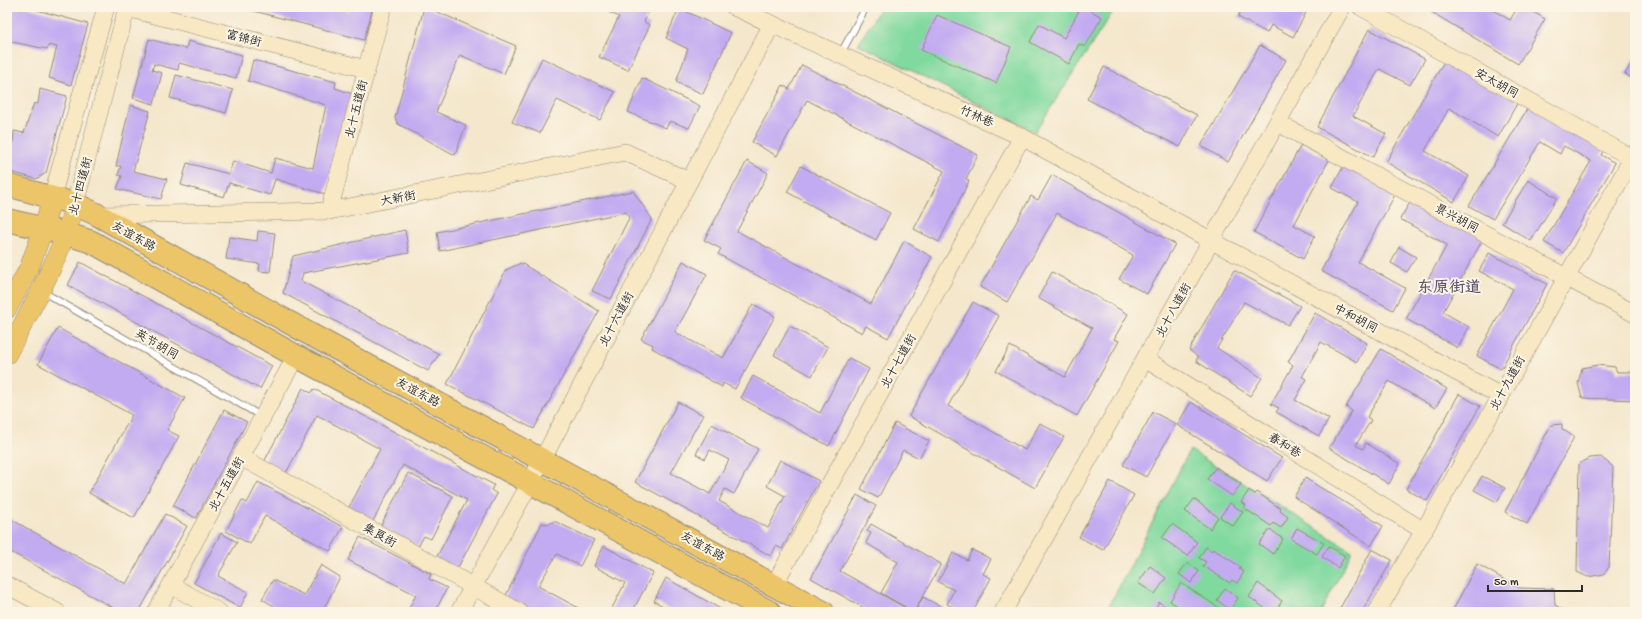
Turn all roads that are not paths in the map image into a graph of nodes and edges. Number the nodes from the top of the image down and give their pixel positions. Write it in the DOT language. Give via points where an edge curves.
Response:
graph roads {
  1 [pos="106,7"];
  2 [pos="126,7"];
  3 [pos="383,7"];
  4 [pos="734,7"];
  5 [pos="866,7"];
  6 [pos="1342,7"];
  7 [pos="1361,7"];
  8 [pos="772,24"];
  9 [pos="840,55"];
  10 [pos="366,69"];
  11 [pos="1278,123"];
  12 [pos="1022,136"];
  13 [pos="1634,156"];
  14 [pos="689,181"];
  15 [pos="7,185"];
  16 [pos="52,197"];
  17 [pos="76,204"];
  18 [pos="330,212"];
  19 [pos="98,215"];
  20 [pos="7,220"];
  21 [pos="43,230"];
  22 [pos="67,234"];
  23 [pos="1212,241"];
  24 [pos="1566,276"];
  25 [pos="41,291"];
  26 [pos="7,309"];
  27 [pos="1635,314"];
  28 [pos="7,354"];
  29 [pos="296,356"];
  30 [pos="1145,359"];
  31 [pos="1501,396"];
  32 [pos="262,417"];
  33 [pos="241,457"];
  34 [pos="542,459"];
  35 [pos="530,483"];
  36 [pos="1424,531"];
  37 [pos="7,585"];
  38 [pos="170,586"];
  39 [pos="473,586"];
  40 [pos="774,586"];
  41 [pos="767,611"];
  42 [pos="57,612"];
  43 [pos="156,612"];
  44 [pos="219,612"];
  45 [pos="459,612"];
  46 [pos="519,612"];
  47 [pos="823,612"];
  48 [pos="1003,612"];
  49 [pos="1377,612"];
  1 -- 16 [label="street, 北十四道街"];
  2 -- 10 [label="street, 富锦街"];
  2 -- 17 [label="street, 北十四道街"];
  3 -- 10 [label="street, 北十五道街"];
  4 -- 8 [label="street, 竹林巷"];
  5 -- 9 [label="lane"];
  6 -- 11 [label="street, 北十八道街"];
  7 -- 13 [label="street, 安太胡同"];
  8 -- 9 [label="street, 竹林巷"];
  8 -- 14 [label="street, 北十六道街"];
  9 -- 12 [label="street, 竹林巷"];
  10 -- 18 [label="street, 北十五道街"];
  11 -- 23 [label="street, 北十八道街"];
  11 -- 24 [label="street, 景兴胡同"];
  12 -- 23 [label="street, 竹林巷"];
  12 -- 40 [label="street, 北十七道街"];
  13 -- 24 [label="street, 北十九道街"];
  14 -- 18 [label="street, 大新街" via="625,152"];
  14 -- 34 [label="street, 北十六道街"];
  15 -- 16 [label="highway, 友谊东路"];
  16 -- 17 [label="highway, 友谊东路"];
  16 -- 21 [label="main road, 北十四道街"];
  17 -- 19 [label="highway, 友谊东路"];
  17 -- 22 [label="main road, 北十四道街"];
  18 -- 19 [label="street, 大新街"];
  19 -- 34 [label="highway, 友谊东路" via="315,337"];
  20 -- 21 [label="highway"];
  21 -- 22 [label="highway"];
  21 -- 26 [label="main road, 北十四道街" via="29,268"];
  22 -- 25 [label="main road, 北十四道街"];
  22 -- 29 [label="highway" via="92,242"];
  23 -- 30 [label="street, 北十八道街"];
  23 -- 31 [label="street, 中和胡同"];
  24 -- 27 [label="street, 景兴胡同"];
  24 -- 31 [label="street, 北十九道街"];
  25 -- 28 [label="main road, 北十四道街"];
  25 -- 32 [label="lane, 英节胡同"];
  29 -- 32 [label="street, 北十五道街"];
  29 -- 35 [label="highway"];
  30 -- 36 [label="street, 春和巷"];
  30 -- 48 [label="street, 北十八道街"];
  31 -- 36 [label="street, 北十九道街"];
  32 -- 33 [label="street, 北十五道街"];
  33 -- 38 [label="street, 北十五道街"];
  33 -- 39 [label="street, 集良街"];
  34 -- 35 [label="street, 北十六道街"];
  34 -- 40 [label="highway, 友谊东路"];
  35 -- 39 [label="street, 北十六道街"];
  35 -- 41 [label="highway"];
  36 -- 49 [label="street, 北十九道街"];
  37 -- 42 [label="street"];
  38 -- 43 [label="street, 北十五道街"];
  38 -- 44 [label="street"];
  39 -- 45 [label="street, 北十六道街"];
  39 -- 46 [label="street, 集良街"];
  40 -- 47 [label="highway, 友谊东路"];
}
